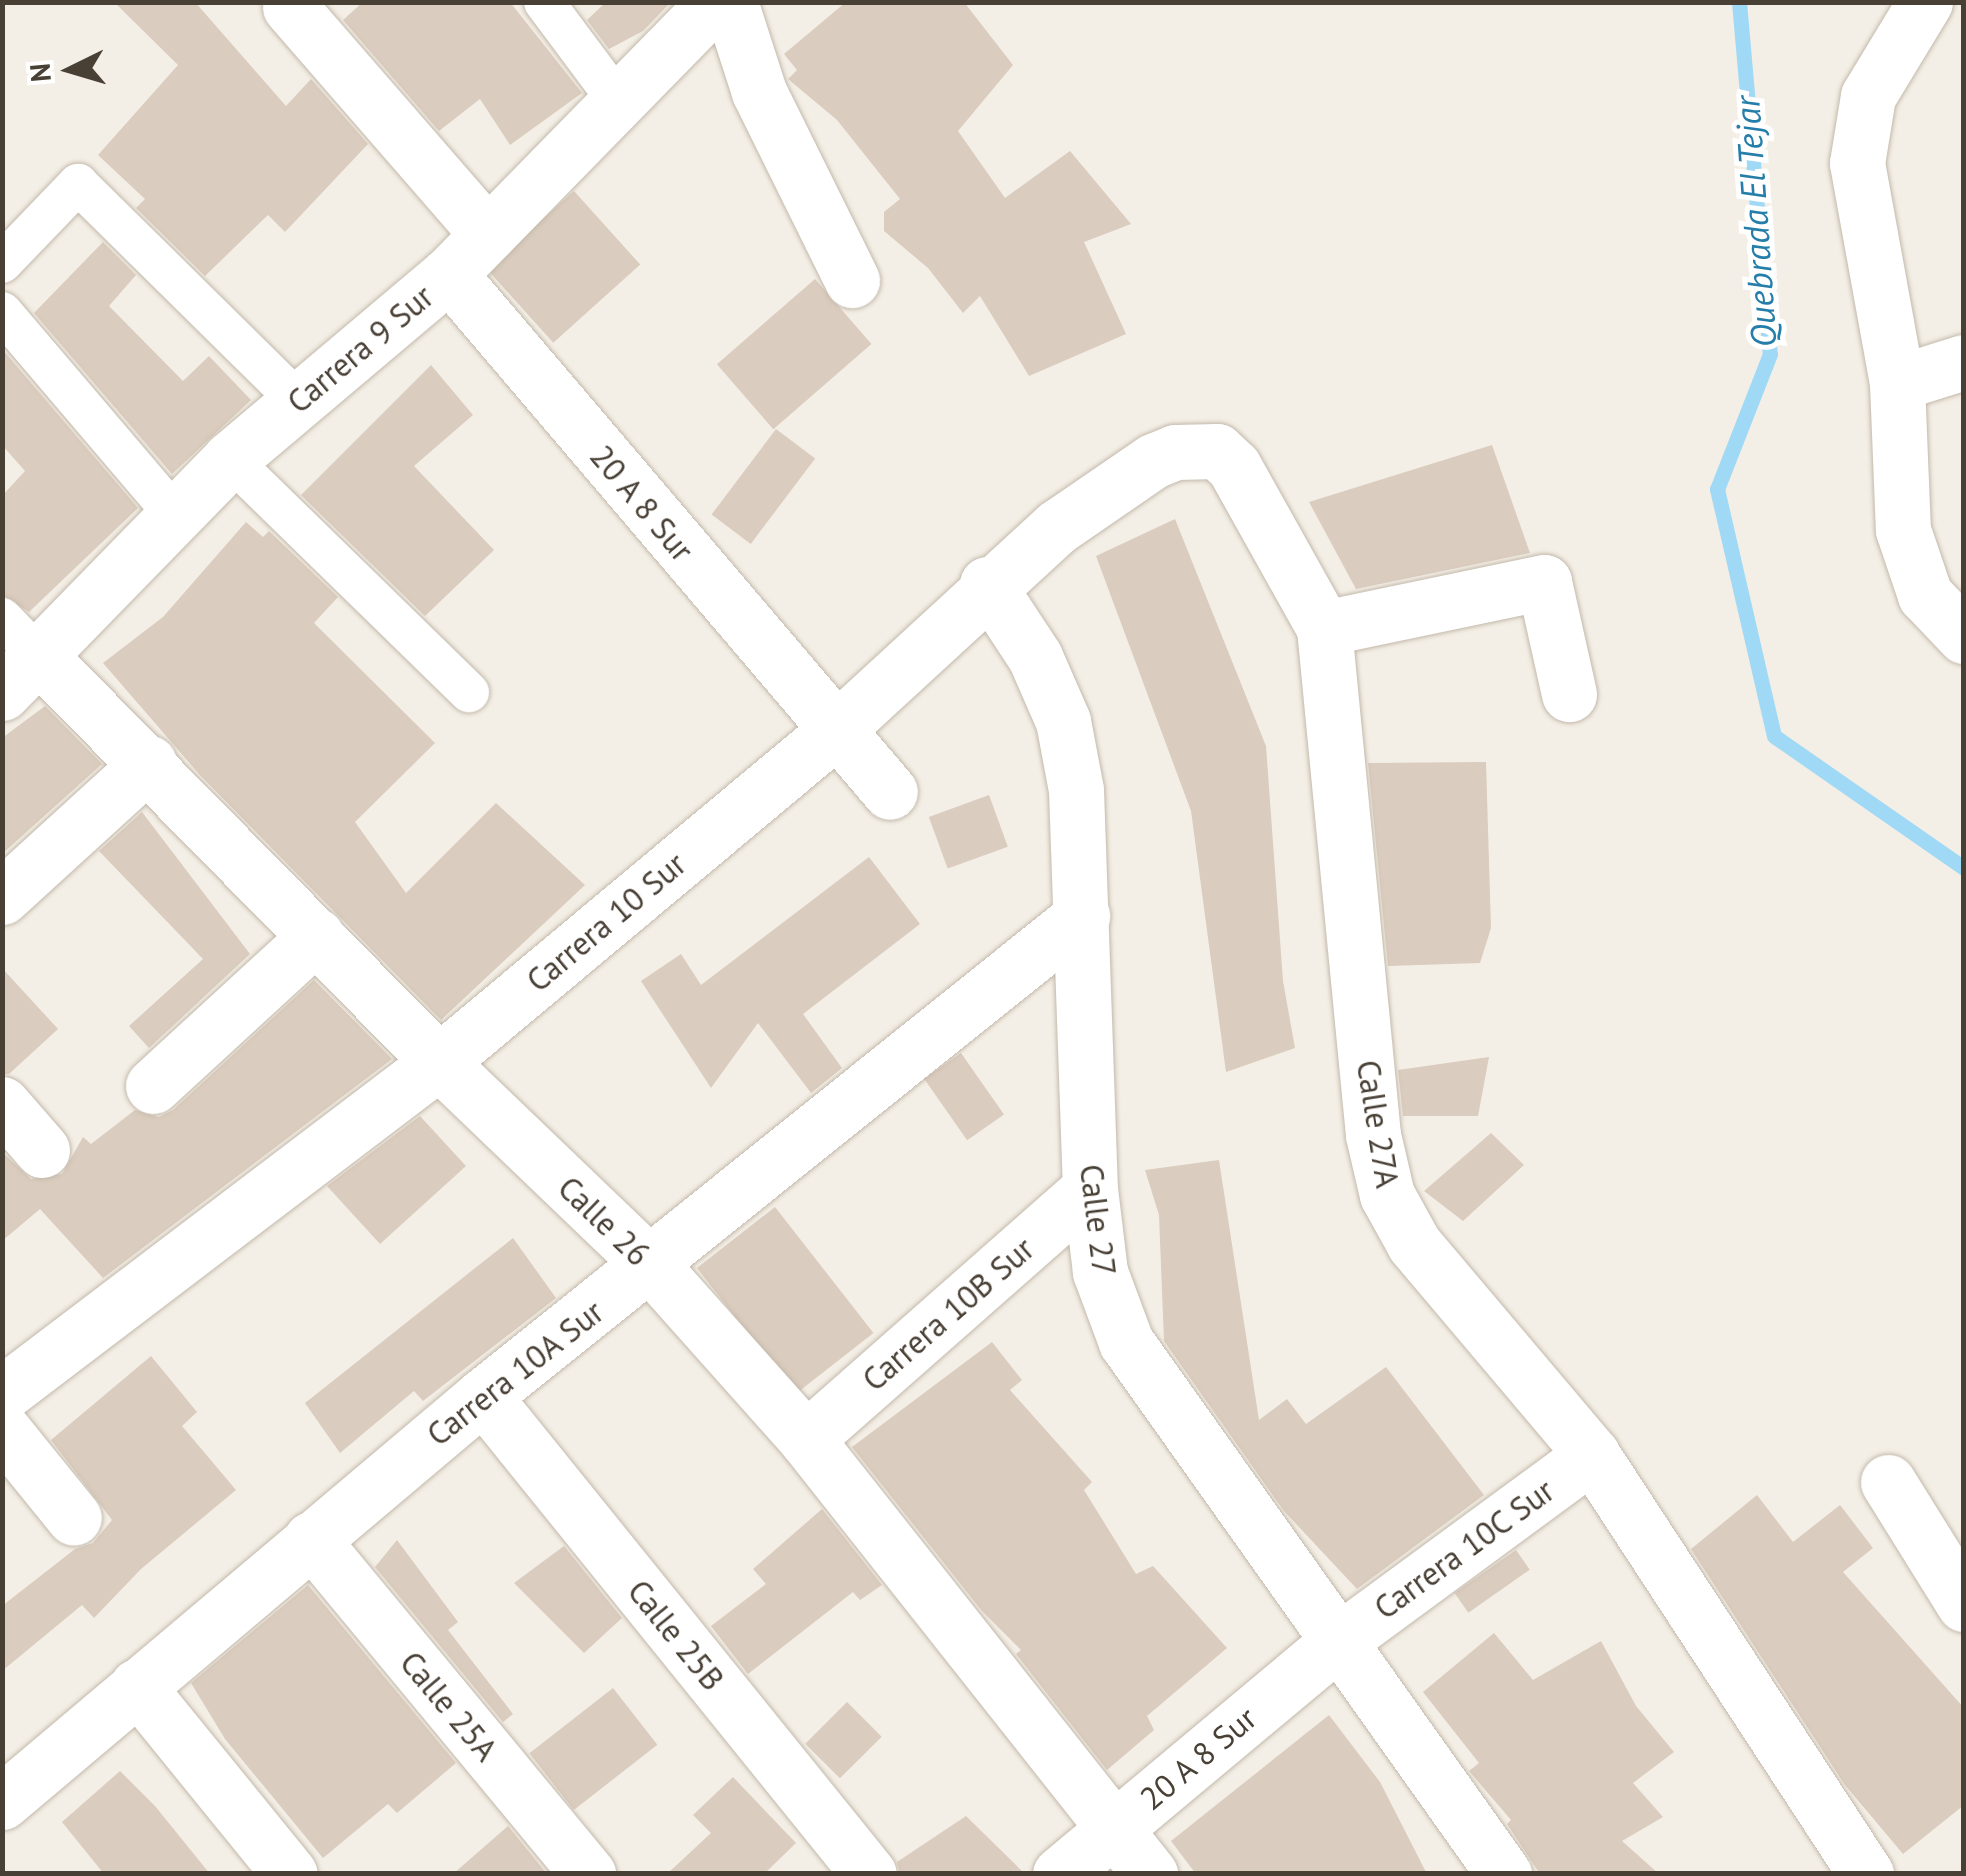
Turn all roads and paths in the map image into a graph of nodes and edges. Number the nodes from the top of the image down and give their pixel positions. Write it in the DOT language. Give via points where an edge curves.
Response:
graph roads {
  1 [pos="544,2"];
  2 [pos="714,2"];
  3 [pos="730,2"];
  4 [pos="1925,2"];
  5 [pos="290,6"];
  6 [pos="620,104"];
  7 [pos="487,234"];
  8 [pos="2,263"];
  9 [pos="449,274"];
  10 [pos="852,280"];
  11 [pos="2,312"];
  12 [pos="1964,362"];
  13 [pos="1897,383"];
  14 [pos="299,402"];
  15 [pos="1201,448"];
  16 [pos="230,459"];
  17 [pos="175,515"];
  18 [pos="988,584"];
  19 [pos="1324,628"];
  20 [pos="1964,636"];
  21 [pos="14,655"];
  22 [pos="469,692"];
  23 [pos="1569,694"];
  24 [pos="834,732"];
  25 [pos="150,763"];
  26 [pos="890,792"];
  27 [pos="2,897"];
  28 [pos="1082,916"];
  29 [pos="316,936"];
  30 [pos="438,1062"];
  31 [pos="154,1086"];
  32 [pos="2,1104"];
  33 [pos="42,1150"];
  34 [pos="1090,1189"];
  35 [pos="652,1266"];
  36 [pos="2,1394"];
  37 [pos="483,1396"];
  38 [pos="2,1429"];
  39 [pos="806,1439"];
  40 [pos="1592,1455"];
  41 [pos="1888,1482"];
  42 [pos="74,1518"];
  43 [pos="311,1538"];
  44 [pos="1964,1604"];
  45 [pos="1336,1643"];
  46 [pos="137,1686"];
  47 [pos="2,1802"];
  48 [pos="1114,1828"];
  49 [pos="290,1874"];
  50 [pos="588,1874"];
  51 [pos="869,1874"];
  52 [pos="1060,1874"];
  53 [pos="1150,1874"];
  54 [pos="1504,1874"];
  55 [pos="1866,1874"];
  1 -- 6 [label="street"];
  2 -- 6 [label="street, Carrera 9 Sur"];
  3 -- 10 [label="street" via="759,92"];
  4 -- 13 [label="street" via="1868,96 1857,163"];
  5 -- 7 [label="street"];
  6 -- 7 [label="street, Carrera 9 Sur"];
  7 -- 9 [label="street, Carrera 9 Sur"];
  8 -- 14 [label="street" via="78,184"];
  9 -- 14 [label="street, Carrera 9 Sur"];
  9 -- 24 [label="street, 20 A 8 Sur"];
  11 -- 17 [label="street"];
  12 -- 13 [label="street"];
  13 -- 20 [label="street" via="1903,530 1925,595"];
  14 -- 16 [label="street, Carrera 9 Sur"];
  15 -- 18 [label="street, Carrera 10 Sur" via="1153,462"];
  15 -- 19 [label="street, Calle 27A" via="1217,450 1234,467"];
  16 -- 17 [label="street, Carrera 9 Sur"];
  16 -- 22 [label="street"];
  17 -- 21 [label="street, Carrera 9 Sur"];
  18 -- 24 [label="street, Carrera 10 Sur"];
  18 -- 28 [label="street, Calle 27" via="1035,657 1064,721 1076,790"];
  19 -- 23 [label="street" via="1544,582"];
  19 -- 40 [label="street, Calle 27A" via="1373,1135 1387,1195 1414,1244"];
  21 -- 25 [label="street, Calle 26"];
  24 -- 26 [label="street, 20 A 8 Sur"];
  24 -- 30 [label="street, Carrera 10 Sur"];
  25 -- 27 [label="street"];
  25 -- 29 [label="street, Calle 26"];
  28 -- 34 [label="street, Calle 27"];
  28 -- 35 [label="street, Carrera 10A Sur"];
  29 -- 30 [label="street, Calle 26"];
  29 -- 31 [label="street"];
  30 -- 35 [label="street, Calle 26"];
  30 -- 36 [label="street, Carrera 10 Sur"];
  32 -- 33 [label="street"];
  34 -- 39 [label="street, Carrera 10B Sur"];
  34 -- 45 [label="street, Calle 27" via="1100,1272 1126,1342"];
  35 -- 37 [label="street, Carrera 10A Sur"];
  35 -- 39 [label="street, Calle 26"];
  37 -- 43 [label="street, Carrera 10A Sur"];
  37 -- 51 [label="street, Calle 25B"];
  38 -- 42 [label="street"];
  39 -- 48 [label="street, Calle 26"];
  40 -- 45 [label="street, Carrera 10C Sur"];
  40 -- 55 [label="street, Calle 27A"];
  41 -- 44 [label="street"];
  43 -- 46 [label="street, Carrera 10A Sur"];
  43 -- 50 [label="street, Calle 25A"];
  45 -- 48 [label="street, 20 A 8 Sur"];
  45 -- 54 [label="street, Calle 27"];
  46 -- 47 [label="street, Carrera 10A Sur"];
  46 -- 49 [label="street"];
  48 -- 52 [label="street, 20 A 8 Sur"];
  48 -- 53 [label="street, Calle 26"];
}
